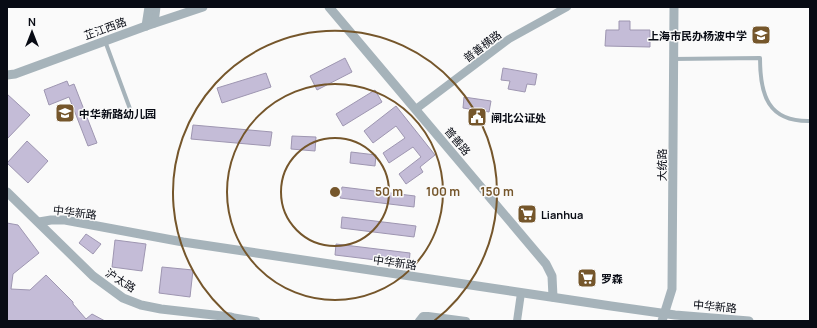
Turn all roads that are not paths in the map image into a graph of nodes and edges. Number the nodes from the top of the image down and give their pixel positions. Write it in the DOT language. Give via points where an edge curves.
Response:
graph roads {
  1 [pos="149,7"];
  2 [pos="156,7"];
  3 [pos="203,7"];
  4 [pos="330,7"];
  5 [pos="567,7"];
  6 [pos="674,7"];
  7 [pos="150,25"];
  8 [pos="104,41"];
  9 [pos="673,59"];
  10 [pos="11,75"];
  11 [pos="7,80"];
  12 [pos="416,109"];
  13 [pos="133,117"];
  14 [pos="810,121"];
  15 [pos="7,192"];
  16 [pos="39,222"];
  17 [pos="521,293"];
  18 [pos="553,297"];
  19 [pos="664,317"];
  20 [pos="220,319"];
  21 [pos="232,319"];
  22 [pos="256,321"];
  23 [pos="419,321"];
  24 [pos="466,321"];
  25 [pos="517,321"];
  26 [pos="749,321"];
  1 -- 7 [label="street"];
  2 -- 7 [label="street"];
  3 -- 7 [label="street, 芷江西路"];
  4 -- 12 [label="street, 普善路"];
  5 -- 12 [label="street, 普善横路" via="509,39"];
  6 -- 9 [label="street, 大统路"];
  7 -- 8 [label="street, 芷江西路"];
  8 -- 10 [label="street, 芷江西路"];
  8 -- 13 [label="lane"];
  9 -- 14 [label="lane" via="760,58 760,82 766,100 778,115 795,122"];
  9 -- 19 [label="street, 大统路" via="672,288"];
  10 -- 11 [label="street, 芷江西路"];
  12 -- 18 [label="street, 普善路" via="546,264 552,276"];
  15 -- 16 [label="street, 沪太路"];
  16 -- 17 [label="street, 中华新路" via="65,220 183,242"];
  16 -- 20 [label="street, 沪太路" via="93,276 123,298 141,305"];
  17 -- 18 [label="street, 中华新路"];
  17 -- 25 [label="street"];
  18 -- 19 [label="street, 中华新路"];
  19 -- 26 [label="street, 中华新路"];
  20 -- 21 [label="street, 沪太路"];
  21 -- 22 [label="street, 沪太路"];
  23 -- 24 [label="street" via="423,316"];
}
